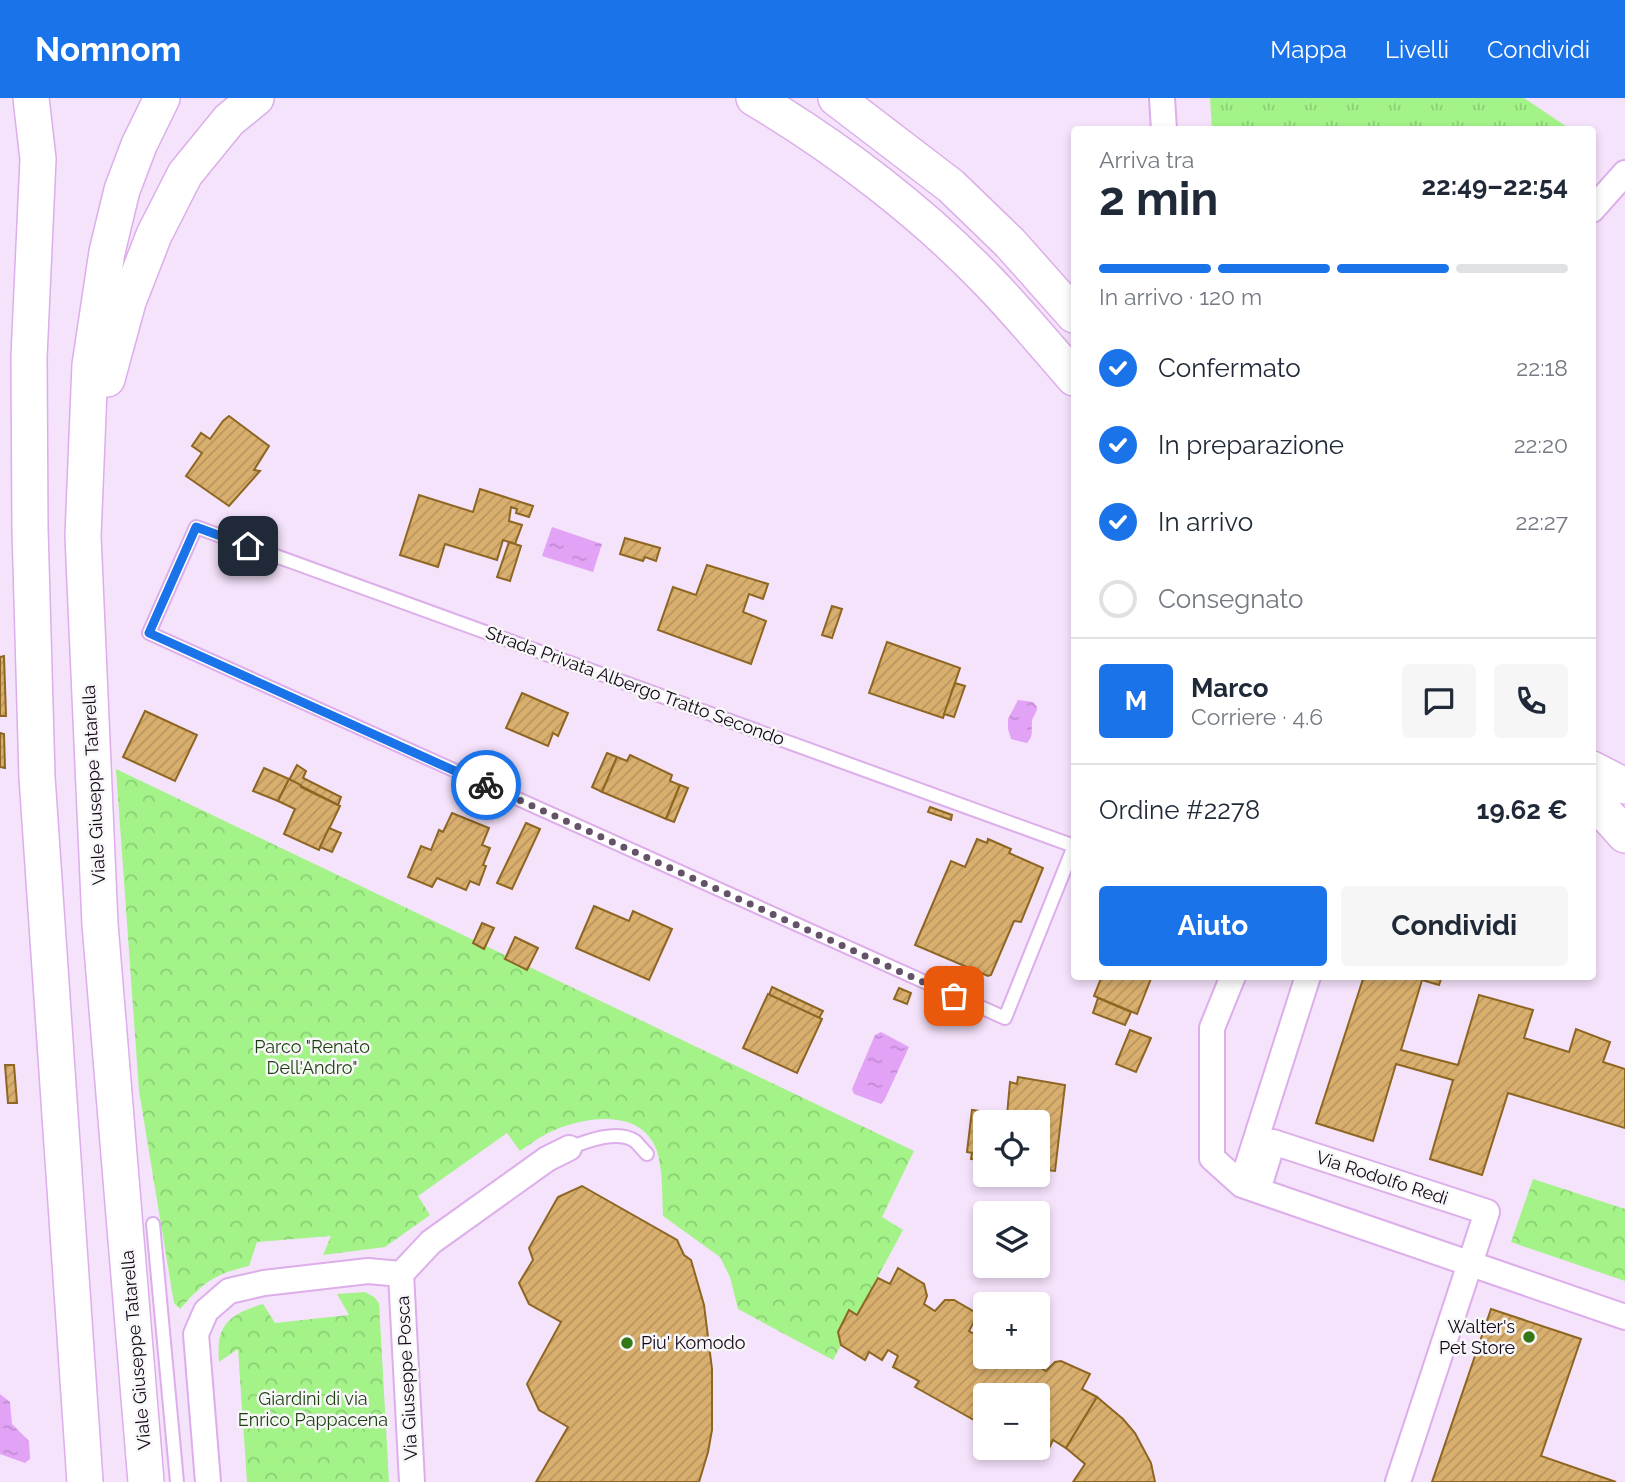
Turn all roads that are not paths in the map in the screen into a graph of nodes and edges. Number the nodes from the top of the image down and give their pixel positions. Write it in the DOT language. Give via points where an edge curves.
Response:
graph roads {
  1 [pos="32,98"];
  2 [pos="162,98"];
  3 [pos="256,98"];
  4 [pos="754,98"];
  5 [pos="836,98"];
  6 [pos="1162,98"];
  7 [pos="1164,126"];
  8 [pos="1625,173"];
  9 [pos="1596,205"];
  10 [pos="1071,312"];
  11 [pos="1071,375"];
  12 [pos="87,457"];
  13 [pos="1596,746"];
  14 [pos="1625,761"];
  15 [pos="1596,771"];
  16 [pos="1625,786"];
  17 [pos="1596,802"];
  18 [pos="1625,835"];
  19 [pos="1071,845"];
  20 [pos="1071,853"];
  21 [pos="1231,980"];
  22 [pos="1307,980"];
  23 [pos="569,1148"];
  24 [pos="647,1154"];
  25 [pos="1250,1187"];
  26 [pos="153,1224"];
  27 [pos="1471,1264"];
  28 [pos="401,1274"];
  29 [pos="1625,1317"];
  30 [pos="85,1482"];
  31 [pos="146,1482"];
  32 [pos="177,1482"];
  33 [pos="208,1482"];
  34 [pos="412,1482"];
  35 [pos="1398,1482"];
  1 -- 30 [label="main road" via="38,159 29,357 37,777"];
  2 -- 12 [label="main road, Viale Giuseppe Tatarella" via="139,145 107,252 90,365"];
  3 -- 12 [label="main road" via="229,120 185,174 154,235 128,302"];
  4 -- 11 [label="main road" via="791,120 929,225 989,282"];
  5 -- 10 [label="main road" via="951,186"];
  6 -- 7 [label="street"];
  8 -- 9 [label="street"];
  12 -- 31 [label="main road, Viale Giuseppe Tatarella" via="83,536 100,924"];
  13 -- 14 [label="main road"];
  15 -- 16 [label="main road"];
  17 -- 18 [label="main road"];
  19 -- 20 [label="lane, Strada Privata Albergo Tratto Secondo" via="196,527 149,633 1004,1018"];
  21 -- 25 [label="street" via="1212,1028 1212,1157"];
  22 -- 25 [label="street"];
  23 -- 24 [label="lane" via="611,1136 633,1140"];
  23 -- 28 [label="street, Via Giuseppe Posca" via="547,1158 431,1242"];
  25 -- 27 [label="street"];
  25 -- 27 [label="street, Via Rodolfo Redi" via="1273,1142 1487,1212"];
  26 -- 32 [label="lane"];
  27 -- 29 [label="street"];
  27 -- 35 [label="street"];
  28 -- 33 [label="street, Via Giuseppe Posca" via="368,1271 264,1283 229,1291 206,1311 196,1334"];
  28 -- 34 [label="street, Via Giuseppe Posca"];
}
